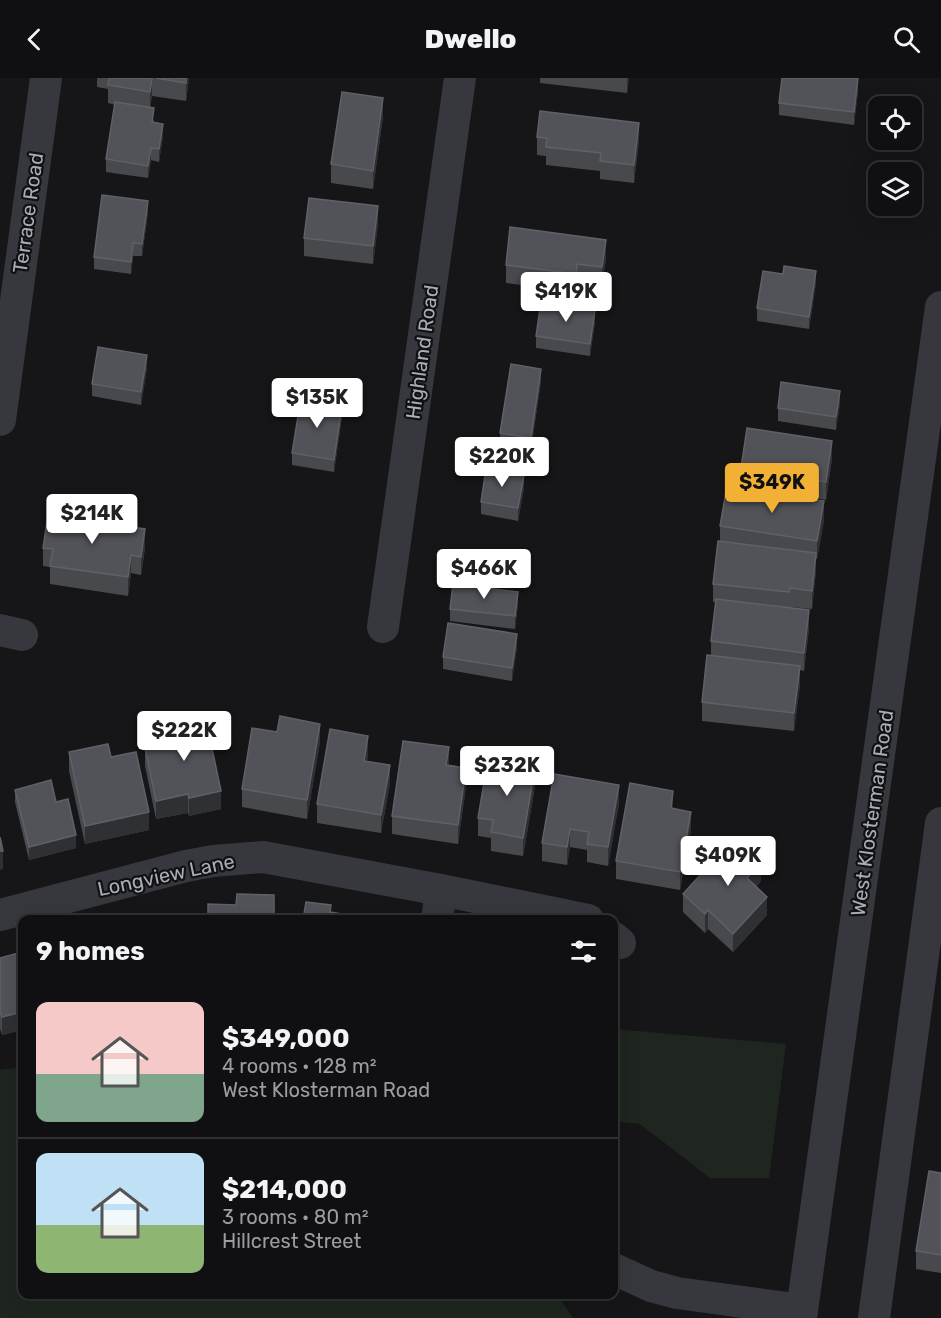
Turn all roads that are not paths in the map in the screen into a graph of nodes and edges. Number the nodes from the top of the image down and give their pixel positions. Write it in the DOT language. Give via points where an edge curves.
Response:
graph roads {
  1 [pos="46,78"];
  2 [pos="460,78"];
  3 [pos="941,308"];
  4 [pos="935,389"];
  5 [pos="0,420"];
  6 [pos="383,627"];
  7 [pos="941,823"];
  8 [pos="439,905"];
  9 [pos="0,915"];
  10 [pos="538,915"];
  11 [pos="618,1271"];
  12 [pos="802,1314"];
  13 [pos="874,1318"];
  1 -- 5 [label="street, Terrace Road"];
  2 -- 6 [label="street, Highland Road"];
  3 -- 4 [label="street, West Klosterman Road"];
  4 -- 12 [label="street, West Klosterman Road"];
  7 -- 13 [label="street"];
  8 -- 9 [label="street, Longview Lane" via="264,857 241,857 186,866"];
  8 -- 10 [label="street, Longview Lane"];
  11 -- 12 [label="street" via="677,1293"];
}
